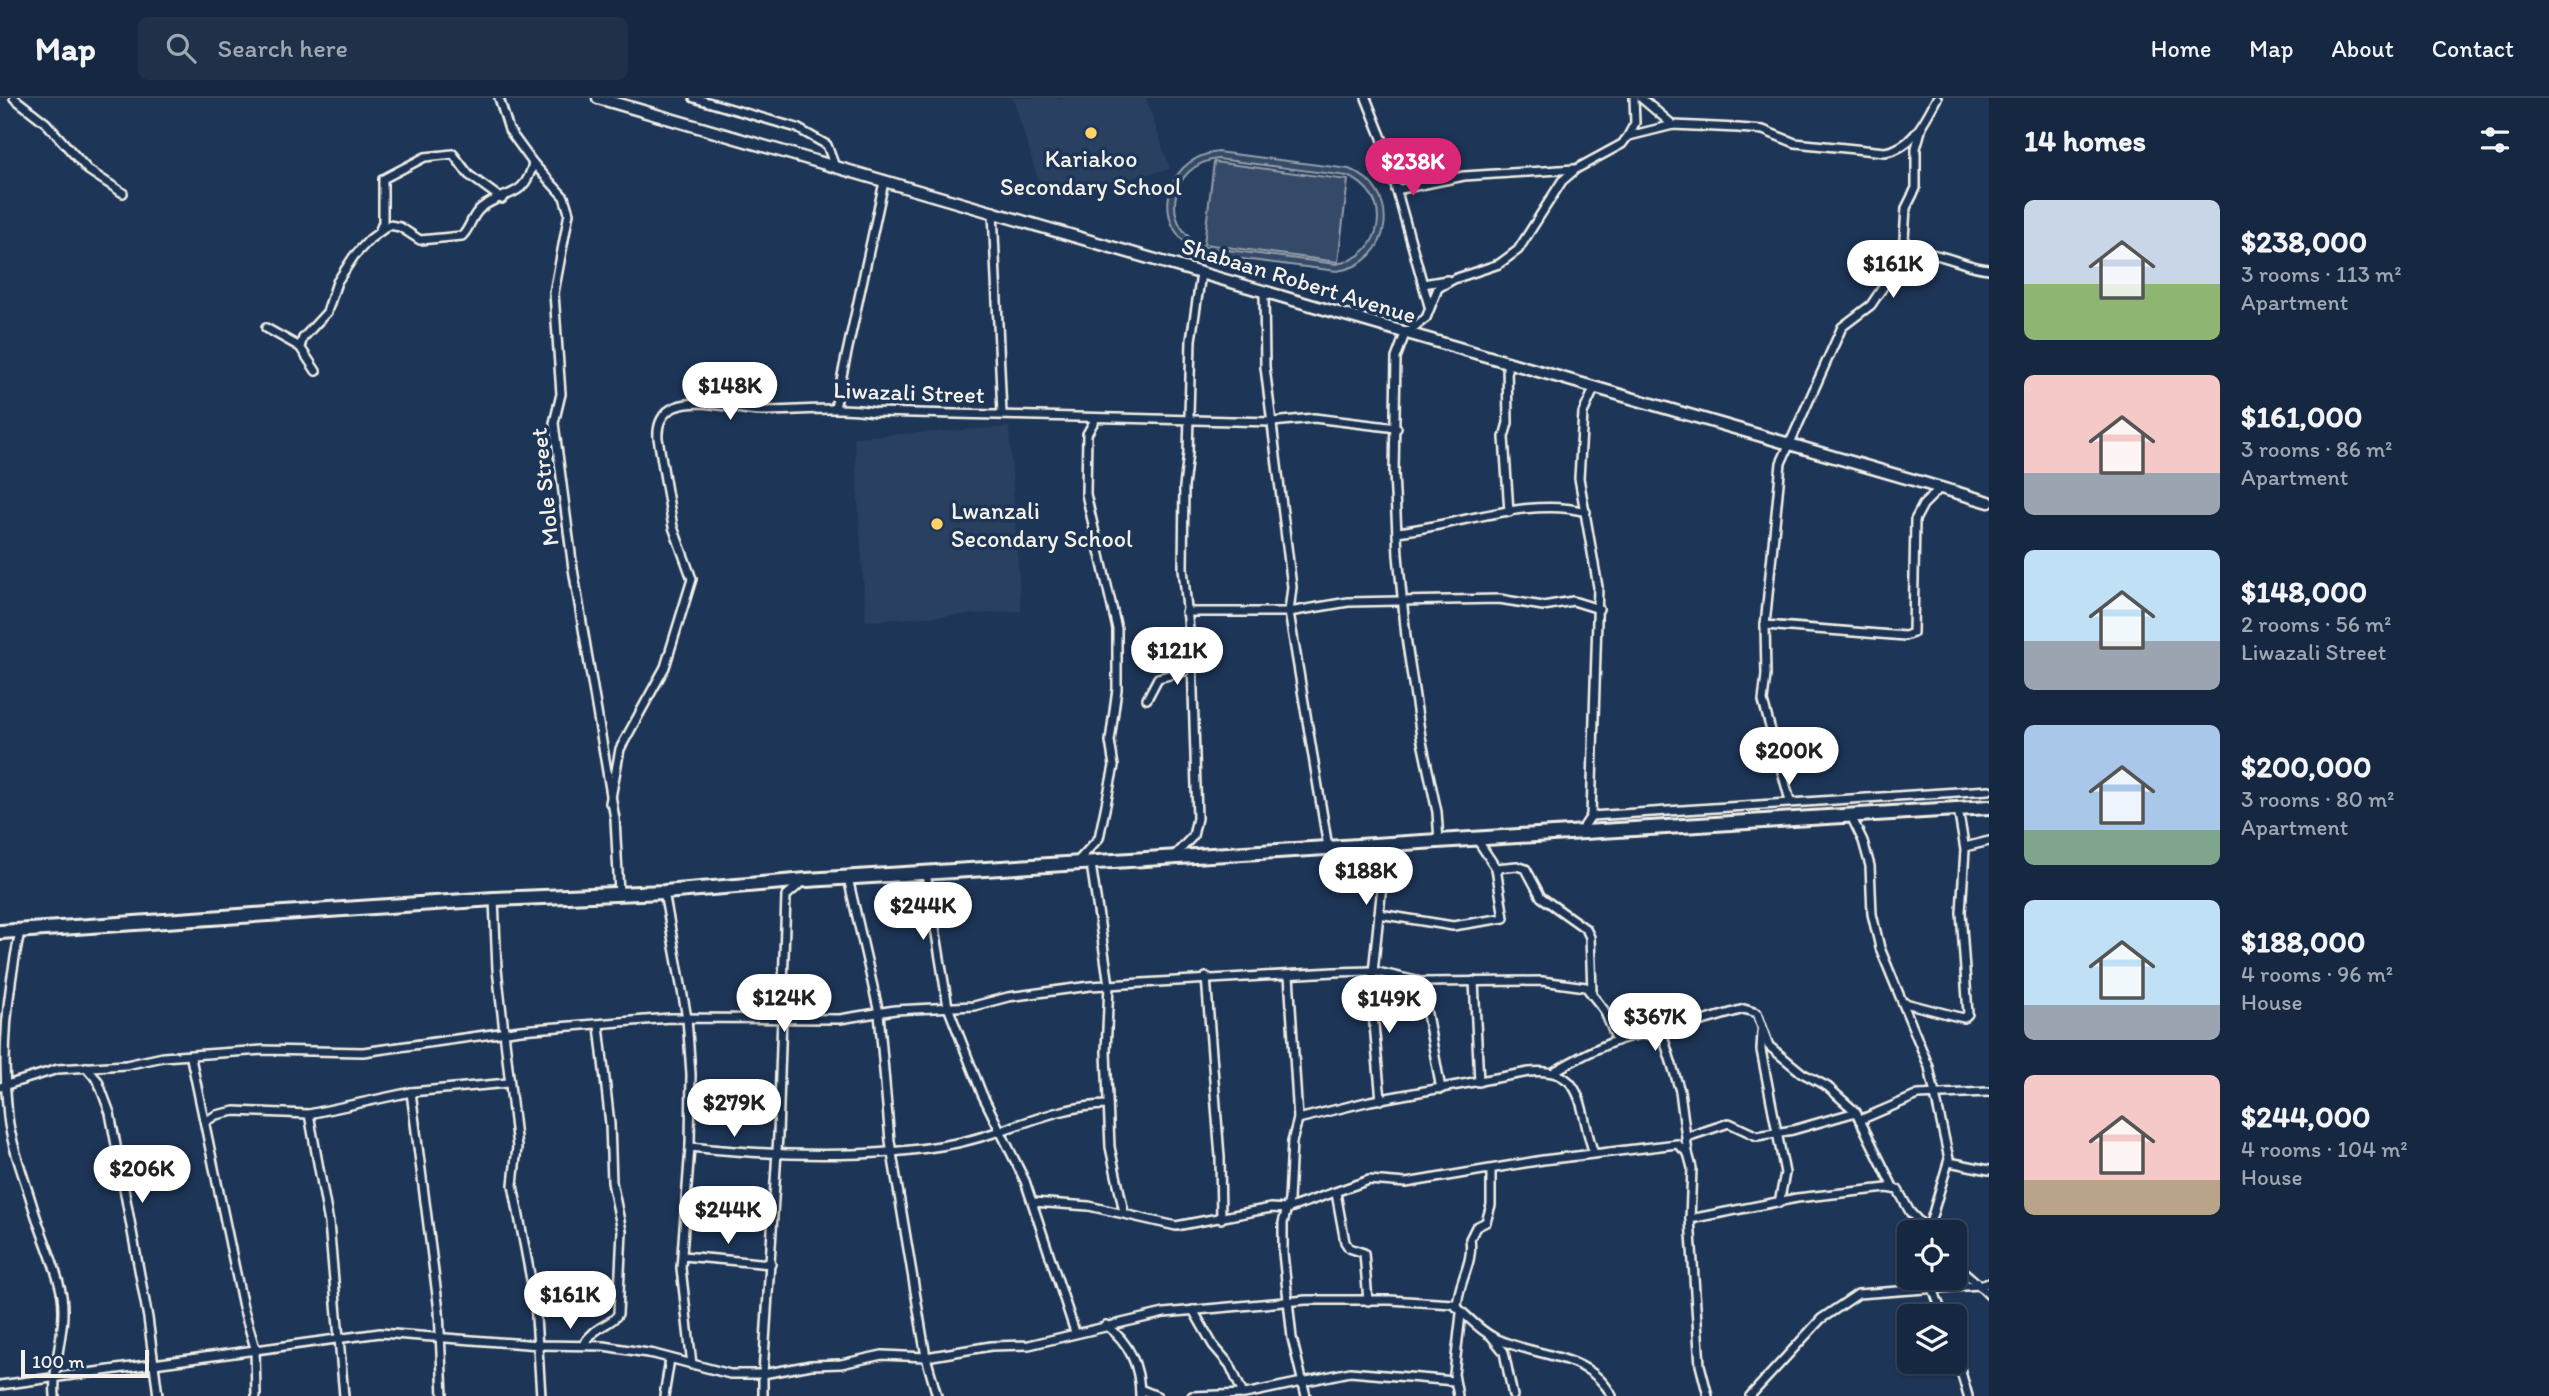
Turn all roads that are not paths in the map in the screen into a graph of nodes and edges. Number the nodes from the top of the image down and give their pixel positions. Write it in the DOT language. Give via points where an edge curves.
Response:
graph roads {
  1 [pos="14,98"];
  2 [pos="499,98"];
  3 [pos="598,98"];
  4 [pos="694,98"];
  5 [pos="1366,98"];
  6 [pos="1937,98"];
  7 [pos="1634,99"];
  8 [pos="1673,125"];
  9 [pos="1922,127"];
  10 [pos="1628,136"];
  11 [pos="533,163"];
  12 [pos="834,164"];
  13 [pos="1576,169"];
  14 [pos="884,183"];
  15 [pos="1396,190"];
  16 [pos="123,193"];
  17 [pos="502,199"];
  18 [pos="993,211"];
  19 [pos="380,232"];
  20 [pos="1899,259"];
  21 [pos="1989,269"];
  22 [pos="1201,274"];
  23 [pos="1454,279"];
  24 [pos="1423,284"];
  25 [pos="1264,291"];
  26 [pos="1429,307"];
  27 [pos="266,328"];
  28 [pos="1405,334"];
  29 [pos="300,347"];
  30 [pos="1507,362"];
  31 [pos="316,371"];
  32 [pos="1595,387"];
  33 [pos="835,408"];
  34 [pos="1002,414"];
  35 [pos="1096,418"];
  36 [pos="1189,420"];
  37 [pos="1272,422"];
  38 [pos="1397,428"];
  39 [pos="1790,443"];
  40 [pos="1940,488"];
  41 [pos="1989,502"];
  42 [pos="1509,512"];
  43 [pos="1586,512"];
  44 [pos="1397,532"];
  45 [pos="1403,602"];
  46 [pos="1599,609"];
  47 [pos="1186,612"];
  48 [pos="1289,612"];
  49 [pos="1765,625"];
  50 [pos="1191,666"];
  51 [pos="1147,699"];
  52 [pos="1989,790"];
  53 [pos="1790,801"];
  54 [pos="610,803"];
  55 [pos="1989,807"];
  56 [pos="1958,809"];
  57 [pos="1850,815"];
  58 [pos="1591,816"];
  59 [pos="1581,832"];
  60 [pos="1476,838"];
  61 [pos="1438,841"];
  62 [pos="1989,841"];
  63 [pos="1386,846"];
  64 [pos="1328,847"];
  65 [pos="1965,847"];
  66 [pos="1171,859"];
  67 [pos="1091,864"];
  68 [pos="1074,865"];
  69 [pos="1496,868"];
  70 [pos="926,873"];
  71 [pos="848,878"];
  72 [pos="807,880"];
  73 [pos="664,891"];
  74 [pos="619,893"];
  75 [pos="494,899"];
  76 [pos="1379,914"];
  77 [pos="20,931"];
  78 [pos="0,932"];
  79 [pos="1373,971"];
  80 [pos="1289,975"];
  81 [pos="1206,977"];
  82 [pos="1474,981"];
  83 [pos="1421,982"];
  84 [pos="1109,985"];
  85 [pos="1592,990"];
  86 [pos="1905,1003"];
  87 [pos="948,1007"];
  88 [pos="879,1013"];
  89 [pos="687,1018"];
  90 [pos="780,1020"];
  91 [pos="599,1026"];
  92 [pos="1763,1029"];
  93 [pos="505,1032"];
  94 [pos="1658,1034"];
  95 [pos="1617,1041"];
  96 [pos="191,1058"];
  97 [pos="86,1067"];
  98 [pos="1555,1071"];
  99 [pos="1479,1082"];
  100 [pos="508,1083"];
  101 [pos="4,1087"];
  102 [pos="1441,1088"];
  103 [pos="411,1092"];
  104 [pos="1989,1092"];
  105 [pos="1933,1093"];
  106 [pos="1381,1100"];
  107 [pos="1108,1105"];
  108 [pos="309,1114"];
  109 [pos="1858,1116"];
  110 [pos="1298,1119"];
  111 [pos="205,1122"];
  112 [pos="1001,1129"];
  113 [pos="1777,1132"];
  114 [pos="1687,1137"];
  115 [pos="690,1147"];
  116 [pos="892,1150"];
  117 [pos="1594,1153"];
  118 [pos="1688,1153"];
  119 [pos="776,1154"];
  120 [pos="1949,1162"];
  121 [pos="1989,1170"];
  122 [pos="1490,1171"];
  123 [pos="1894,1189"];
  124 [pos="1336,1193"];
  125 [pos="1033,1202"];
  126 [pos="1779,1203"];
  127 [pos="1287,1209"];
  128 [pos="1124,1212"];
  129 [pos="1221,1219"];
  130 [pos="1690,1219"];
  131 [pos="1916,1220"];
  132 [pos="1931,1220"];
  133 [pos="683,1256"];
  134 [pos="771,1264"];
  135 [pos="1967,1274"];
  136 [pos="1989,1283"];
  137 [pos="1979,1285"];
  138 [pos="1967,1286"];
  139 [pos="1900,1290"];
  140 [pos="1989,1294"];
  141 [pos="1368,1301"];
  142 [pos="1288,1302"];
  143 [pos="1194,1310"];
  144 [pos="1459,1310"];
  145 [pos="1106,1325"];
  146 [pos="1075,1332"];
  147 [pos="1492,1336"];
  148 [pos="441,1337"];
  149 [pos="338,1340"];
  150 [pos="539,1345"];
  151 [pos="583,1345"];
  152 [pos="255,1348"];
  153 [pos="926,1357"];
  154 [pos="670,1359"];
  155 [pos="154,1363"];
  156 [pos="692,1365"];
  157 [pos="763,1374"];
  158 [pos="1962,1374"];
  159 [pos="53,1379"];
  160 [pos="1303,1380"];
  161 [pos="1454,1381"];
  162 [pos="0,1385"];
  163 [pos="1140,1393"];
  164 [pos="1243,1394"];
  165 [pos="55,1396"];
  166 [pos="158,1396"];
  167 [pos="256,1396"];
  168 [pos="344,1396"];
  169 [pos="443,1396"];
  170 [pos="541,1396"];
  171 [pos="664,1396"];
  172 [pos="763,1396"];
  173 [pos="937,1396"];
  174 [pos="1157,1396"];
  175 [pos="1192,1396"];
  176 [pos="1306,1396"];
  177 [pos="1458,1396"];
  178 [pos="1513,1396"];
  179 [pos="1612,1396"];
  180 [pos="1708,1396"];
  181 [pos="1750,1396"];
  182 [pos="1968,1396"];
  1 -- 16 [label="street" via="46,123 88,170"];
  2 -- 11 [label="street, Mole Street" via="509,130"];
  3 -- 12 [label="street, Shabaan Robert Avenue"];
  4 -- 12 [label="street" via="797,128 827,145"];
  5 -- 15 [label="street"];
  6 -- 9 [label="street"];
  7 -- 8 [label="street"];
  7 -- 10 [label="street" via="1635,123"];
  8 -- 9 [label="street" via="1761,130 1788,142 1885,152 1899,148"];
  8 -- 10 [label="street"];
  9 -- 20 [label="street" via="1916,148 1916,188 1906,208"];
  10 -- 13 [label="street"];
  11 -- 17 [label="street" via="525,184"];
  11 -- 54 [label="street, Mole Street" via="560,191 569,213 554,293 561,394 554,423"];
  12 -- 14 [label="street, Shabaan Robert Avenue"];
  13 -- 15 [label="street" via="1464,176"];
  13 -- 23 [label="street" via="1562,181 1513,255"];
  14 -- 18 [label="street, Shabaan Robert Avenue"];
  14 -- 33 [label="street"];
  15 -- 24 [label="street"];
  17 -- 19 [label="street" via="480,209 466,234 459,237 420,240 393,225"];
  17 -- 19 [label="street" via="469,175 453,153 425,157 383,180"];
  18 -- 22 [label="street, Shabaan Robert Avenue"];
  18 -- 34 [label="street"];
  19 -- 29 [label="street" via="355,256 337,282 327,312"];
  20 -- 21 [label="street" via="1923,251"];
  20 -- 39 [label="street" via="1877,298 1842,327"];
  22 -- 25 [label="street, Shabaan Robert Avenue"];
  22 -- 36 [label="street" via="1191,340"];
  23 -- 24 [label="street"];
  23 -- 26 [label="street" via="1438,288"];
  24 -- 26 [label="street"];
  25 -- 28 [label="street, Shabaan Robert Avenue"];
  25 -- 37 [label="street" via="1264,353"];
  26 -- 28 [label="street" via="1424,321"];
  27 -- 29 [label="street"];
  28 -- 30 [label="street, Shabaan Robert Avenue"];
  28 -- 38 [label="street" via="1396,358"];
  29 -- 31 [label="street"];
  30 -- 32 [label="street, Shabaan Robert Avenue"];
  30 -- 42 [label="street" via="1504,437"];
  32 -- 39 [label="street, Shabaan Robert Avenue"];
  32 -- 43 [label="street" via="1583,413 1579,478"];
  33 -- 34 [label="street, Liwazali Street"];
  33 -- 54 [label="street, Liwazali Street" via="760,411 688,405 663,415 658,434 672,522 692,579 665,667 621,749"];
  34 -- 35 [label="street, Liwazali Street"];
  35 -- 36 [label="street, Liwazali Street"];
  35 -- 68 [label="street" via="1087,434 1086,494 1117,629 1117,689 1110,746 1114,766 1099,838"];
  36 -- 37 [label="street, Liwazali Street"];
  36 -- 47 [label="street" via="1184,487"];
  37 -- 38 [label="street, Liwazali Street" via="1314,418"];
  37 -- 48 [label="street" via="1292,587"];
  38 -- 44 [label="street"];
  39 -- 40 [label="street, Shabaan Robert Avenue"];
  39 -- 49 [label="street" via="1780,470"];
  40 -- 41 [label="street, Shabaan Robert Avenue"];
  40 -- 49 [label="street" via="1915,520 1913,633"];
  42 -- 43 [label="street" via="1556,507"];
  42 -- 44 [label="street"];
  43 -- 46 [label="street"];
  44 -- 45 [label="street"];
  45 -- 46 [label="street" via="1499,599 1543,606 1573,601"];
  45 -- 48 [label="street" via="1348,602"];
  45 -- 61 [label="street"];
  46 -- 58 [label="street"];
  47 -- 48 [label="street"];
  47 -- 50 [label="street"];
  48 -- 64 [label="street"];
  49 -- 53 [label="street" via="1763,701"];
  50 -- 51 [label="street" via="1158,678"];
  50 -- 66 [label="street" via="1196,831"];
  52 -- 53 [label="street"];
  53 -- 58 [label="street"];
  54 -- 74 [label="street, Mole Street"];
  55 -- 56 [label="highway"];
  56 -- 57 [label="highway"];
  56 -- 65 [label="street"];
  57 -- 59 [label="highway"];
  57 -- 86 [label="street" via="1870,866 1878,939"];
  58 -- 59 [label="street"];
  59 -- 60 [label="highway"];
  60 -- 61 [label="highway"];
  60 -- 69 [label="street"];
  61 -- 63 [label="highway"];
  62 -- 65 [label="street"];
  63 -- 64 [label="highway"];
  63 -- 76 [label="street"];
  64 -- 66 [label="highway"];
  65 -- 86 [label="street" via="1960,899 1968,1014 1964,1018"];
  66 -- 67 [label="highway"];
  67 -- 68 [label="highway"];
  67 -- 84 [label="street"];
  68 -- 70 [label="highway"];
  69 -- 76 [label="street" via="1505,913 1498,922 1453,926"];
  69 -- 85 [label="street" via="1526,870 1541,897 1586,929"];
  70 -- 71 [label="highway"];
  70 -- 87 [label="street"];
  71 -- 72 [label="highway"];
  71 -- 88 [label="street"];
  72 -- 73 [label="highway"];
  72 -- 90 [label="street" via="786,896"];
  73 -- 74 [label="highway"];
  73 -- 89 [label="street"];
  74 -- 75 [label="highway"];
  75 -- 77 [label="highway"];
  75 -- 93 [label="street"];
  76 -- 79 [label="street"];
  77 -- 78 [label="highway"];
  77 -- 101 [label="street" via="7,995"];
  79 -- 80 [label="street"];
  79 -- 83 [label="street"];
  79 -- 106 [label="street" via="1372,1015"];
  80 -- 81 [label="street"];
  80 -- 110 [label="street"];
  81 -- 84 [label="street"];
  81 -- 129 [label="street"];
  82 -- 83 [label="street"];
  82 -- 85 [label="street" via="1553,982"];
  82 -- 99 [label="street"];
  83 -- 102 [label="street"];
  84 -- 87 [label="street"];
  84 -- 107 [label="street"];
  85 -- 95 [label="street"];
  86 -- 105 [label="street" via="1929,1067"];
  87 -- 88 [label="street"];
  87 -- 112 [label="street"];
  88 -- 90 [label="street"];
  88 -- 116 [label="street"];
  89 -- 90 [label="street"];
  89 -- 91 [label="street"];
  89 -- 115 [label="street"];
  90 -- 119 [label="street"];
  91 -- 93 [label="street"];
  91 -- 151 [label="street" via="622,1252 618,1314 594,1329"];
  92 -- 94 [label="street" via="1757,1013 1744,1009"];
  92 -- 109 [label="street" via="1769,1046 1779,1056 1828,1087"];
  92 -- 113 [label="street" via="1761,1050"];
  93 -- 96 [label="street" via="363,1052 264,1050"];
  93 -- 100 [label="street"];
  94 -- 95 [label="street"];
  94 -- 114 [label="street" via="1670,1052"];
  95 -- 98 [label="street"];
  96 -- 97 [label="street"];
  96 -- 111 [label="street"];
  97 -- 101 [label="street" via="43,1072"];
  97 -- 155 [label="street" via="98,1081 110,1113"];
  98 -- 99 [label="street"];
  98 -- 117 [label="street" via="1576,1093"];
  99 -- 102 [label="street"];
  100 -- 103 [label="street"];
  100 -- 150 [label="street" via="517,1147 513,1185 530,1260"];
  101 -- 159 [label="street" via="11,1129 61,1294 63,1331"];
  102 -- 106 [label="street"];
  103 -- 108 [label="street"];
  103 -- 148 [label="street"];
  104 -- 105 [label="street"];
  105 -- 109 [label="street"];
  105 -- 120 [label="street"];
  106 -- 110 [label="street"];
  107 -- 112 [label="street" via="1056,1113"];
  107 -- 128 [label="street" via="1113,1165"];
  108 -- 111 [label="street" via="235,1111"];
  108 -- 149 [label="street" via="329,1223"];
  109 -- 113 [label="street"];
  109 -- 123 [label="street"];
  110 -- 127 [label="street"];
  111 -- 152 [label="street"];
  112 -- 116 [label="street" via="958,1143"];
  112 -- 125 [label="street"];
  113 -- 114 [label="street" via="1756,1136 1729,1123"];
  113 -- 126 [label="street" via="1785,1173"];
  114 -- 118 [label="street"];
  115 -- 119 [label="street"];
  115 -- 133 [label="street"];
  116 -- 119 [label="street"];
  116 -- 153 [label="street"];
  117 -- 118 [label="street" via="1672,1144"];
  117 -- 122 [label="street"];
  118 -- 130 [label="street" via="1692,1168"];
  119 -- 134 [label="street"];
  120 -- 121 [label="street"];
  120 -- 132 [label="street"];
  122 -- 124 [label="street" via="1406,1183 1369,1180"];
  122 -- 144 [label="street" via="1491,1205 1486,1222 1476,1227 1470,1238 1473,1253 1461,1283"];
  123 -- 126 [label="street"];
  123 -- 131 [label="street"];
  124 -- 127 [label="street"];
  124 -- 141 [label="street" via="1345,1242 1364,1253"];
  125 -- 128 [label="street"];
  125 -- 146 [label="street"];
  126 -- 130 [label="street"];
  127 -- 129 [label="street"];
  127 -- 142 [label="street" via="1282,1231"];
  128 -- 129 [label="street" via="1176,1226"];
  130 -- 180 [label="street" via="1700,1364"];
  133 -- 134 [label="street"];
  133 -- 156 [label="street" via="681,1275"];
  134 -- 157 [label="street"];
  135 -- 137 [label="street"];
  136 -- 137 [label="street"];
  137 -- 138 [label="street"];
  137 -- 140 [label="street"];
  139 -- 181 [label="street" via="1868,1292 1846,1301 1807,1332"];
  141 -- 142 [label="street"];
  141 -- 144 [label="street" via="1448,1303"];
  142 -- 143 [label="street"];
  142 -- 160 [label="street"];
  143 -- 145 [label="street"];
  143 -- 164 [label="street"];
  144 -- 147 [label="street"];
  144 -- 161 [label="street"];
  145 -- 146 [label="street"];
  145 -- 163 [label="street" via="1123,1339 1136,1367"];
  146 -- 153 [label="street" via="1029,1345"];
  147 -- 178 [label="street" via="1503,1351"];
  147 -- 179 [label="street" via="1591,1368"];
  148 -- 149 [label="street" via="380,1333"];
  148 -- 150 [label="street"];
  148 -- 169 [label="street"];
  149 -- 152 [label="street"];
  149 -- 168 [label="street"];
  150 -- 151 [label="street"];
  150 -- 170 [label="street"];
  151 -- 154 [label="street"];
  152 -- 155 [label="street"];
  152 -- 167 [label="street"];
  153 -- 157 [label="street" via="882,1355"];
  153 -- 173 [label="street"];
  154 -- 156 [label="street"];
  154 -- 171 [label="street"];
  155 -- 159 [label="street"];
  155 -- 166 [label="street"];
  156 -- 157 [label="street" via="730,1374"];
  157 -- 172 [label="street"];
  158 -- 182 [label="street"];
  159 -- 162 [label="street"];
  159 -- 165 [label="street"];
  160 -- 161 [label="street" via="1362,1372"];
  160 -- 164 [label="street"];
  160 -- 176 [label="street"];
  161 -- 177 [label="street"];
  163 -- 174 [label="street"];
  164 -- 175 [label="street"];
}
